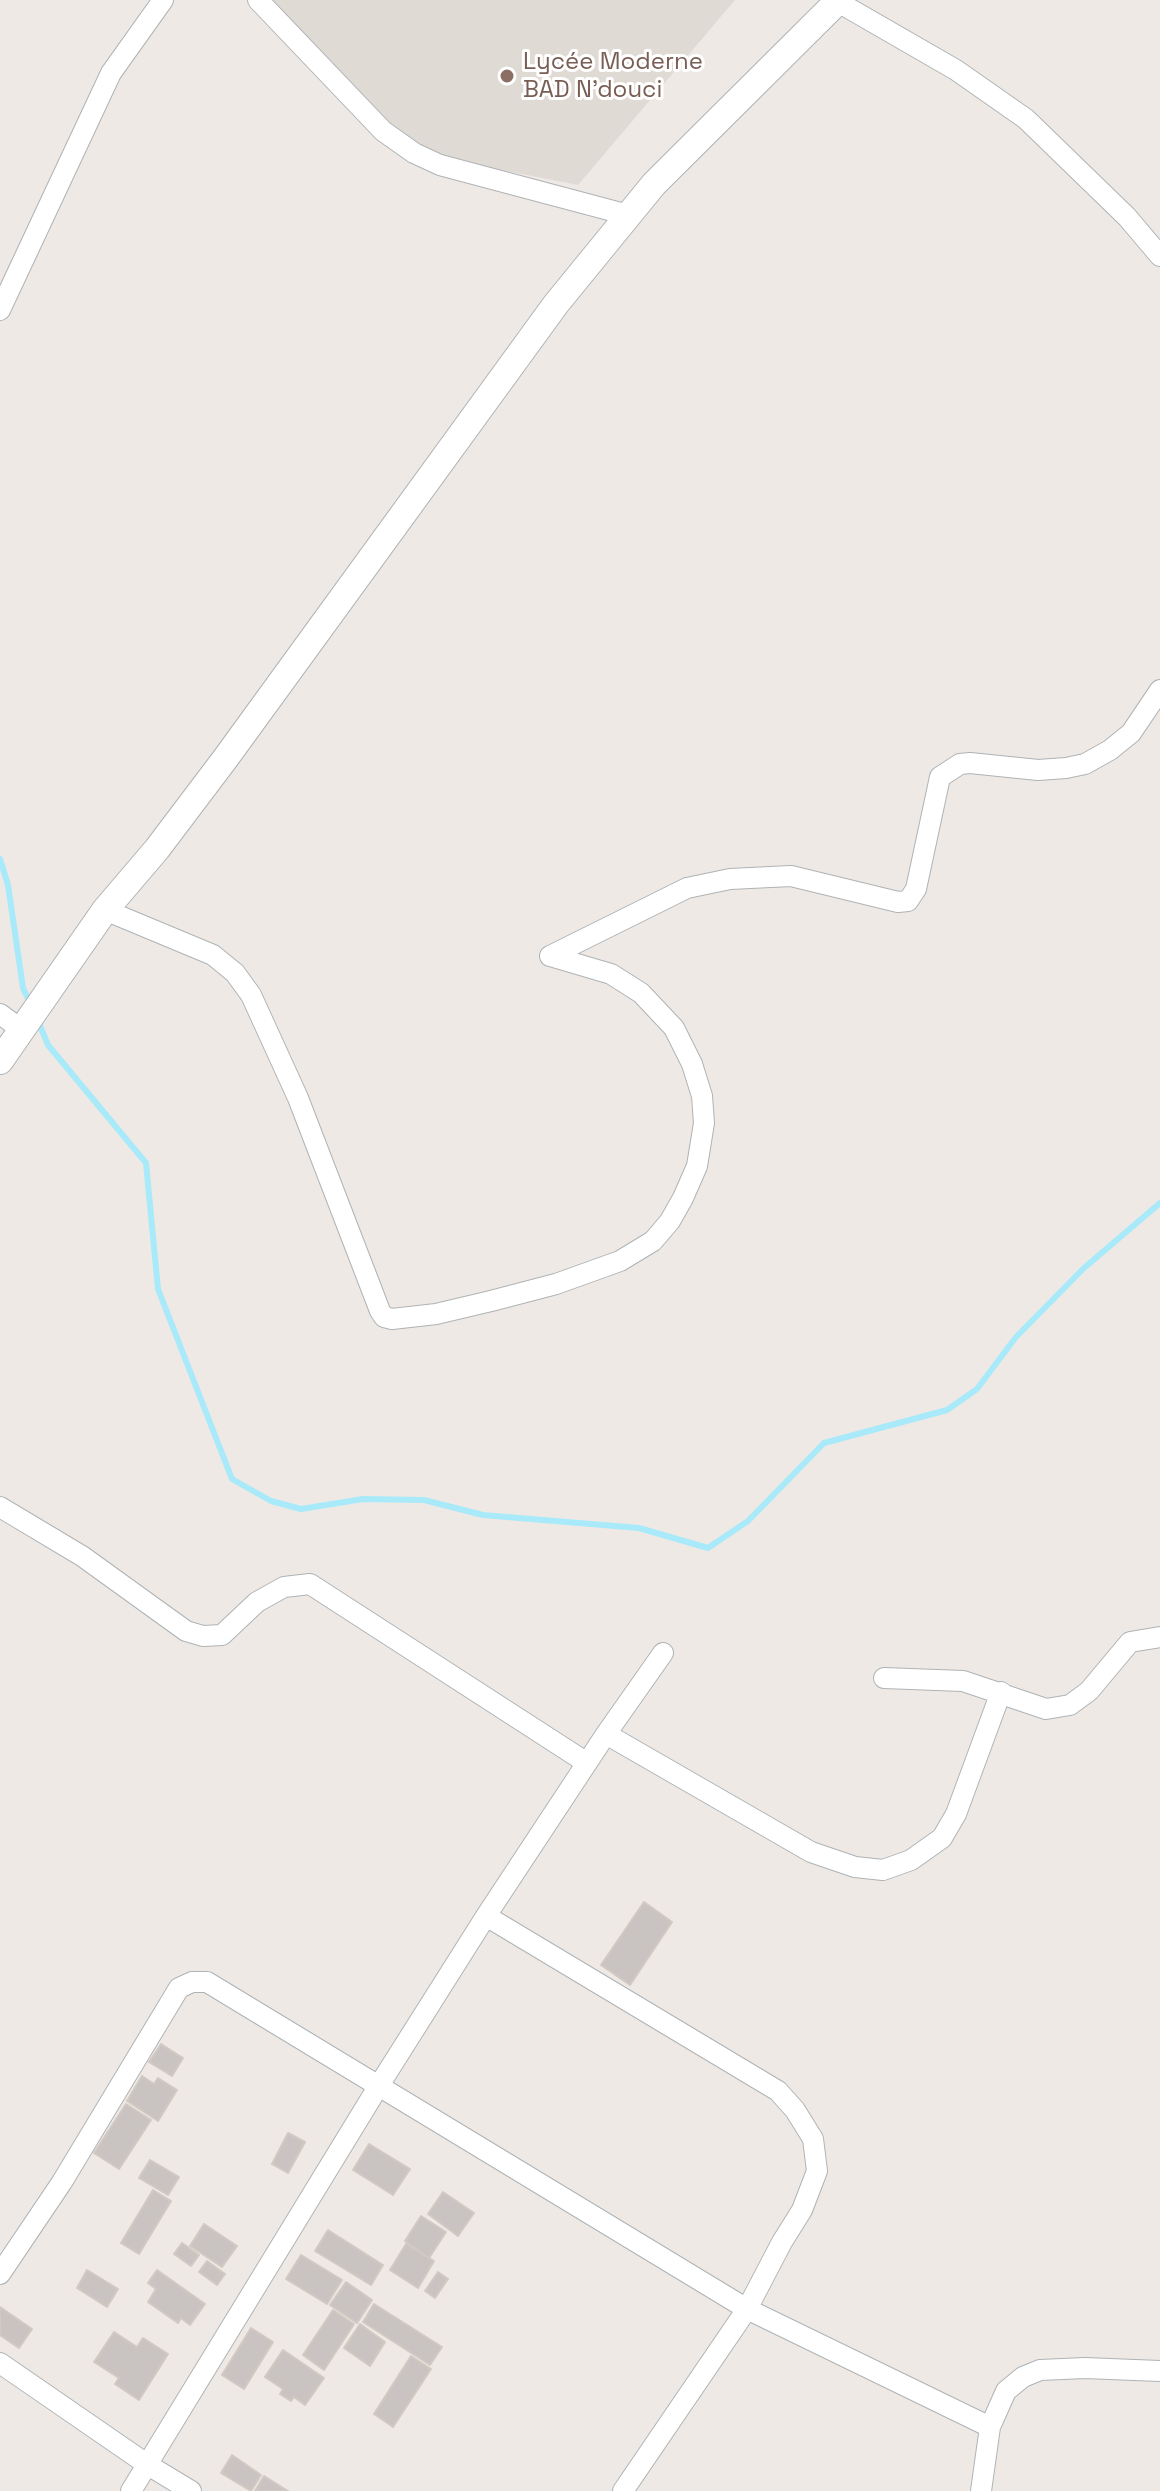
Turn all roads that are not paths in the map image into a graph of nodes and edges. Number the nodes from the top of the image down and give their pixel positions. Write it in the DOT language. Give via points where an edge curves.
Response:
graph roads {
  1 [pos="163,0"];
  2 [pos="258,0"];
  3 [pos="839,1"];
  4 [pos="628,215"];
  5 [pos="1160,256"];
  6 [pos="0,310"];
  7 [pos="1160,690"];
  8 [pos="105,910"];
  9 [pos="0,1014"];
  10 [pos="22,1030"];
  11 [pos="0,1061"];
  12 [pos="0,1507"];
  13 [pos="1160,1637"];
  14 [pos="663,1653"];
  15 [pos="884,1678"];
  16 [pos="1001,1692"];
  17 [pos="606,1734"];
  18 [pos="587,1763"];
  19 [pos="486,1916"];
  20 [pos="378,2087"];
  21 [pos="0,2274"];
  22 [pos="747,2309"];
  23 [pos="0,2363"];
  24 [pos="1125,2368"];
  25 [pos="1160,2371"];
  26 [pos="1160,2384"];
  27 [pos="990,2427"];
  28 [pos="148,2465"];
  29 [pos="131,2491"];
  30 [pos="191,2491"];
  31 [pos="623,2491"];
  32 [pos="981,2491"];
  1 -- 6 [label="street" via="111,73"];
  2 -- 4 [label="street" via="383,131 414,153 440,165"];
  3 -- 4 [label="street"];
  3 -- 5 [label="street" via="956,70 1026,119"];
  4 -- 8 [label="street" via="547,316 166,838"];
  7 -- 8 [label="street" via="1131,733 1085,764 1038,770 970,763 940,777 916,889 908,901 791,876 730,879 687,888 550,956 611,974 641,993 674,1028 702,1096 697,1166 670,1221 653,1241 620,1261 556,1284 436,1314 392,1319 380,1311 274,1041 235,973 213,955"];
  8 -- 10 [label="street"];
  9 -- 10 [label="street"];
  10 -- 11 [label="street"];
  12 -- 18 [label="street" via="82,1556 186,1631 203,1636 222,1635 257,1602 284,1587 310,1584"];
  13 -- 16 [label="street" via="1130,1642 1089,1691 1070,1705 1046,1709"];
  14 -- 17 [label="street"];
  15 -- 16 [label="street" via="963,1681"];
  16 -- 17 [label="street" via="942,1838 911,1860 883,1870 811,1852"];
  17 -- 18 [label="street"];
  18 -- 19 [label="street"];
  19 -- 20 [label="street"];
  19 -- 22 [label="street" via="778,2091 795,2110 813,2139 817,2171 802,2210"];
  20 -- 21 [label="street" via="207,1982 179,1988"];
  20 -- 22 [label="street"];
  20 -- 28 [label="street"];
  22 -- 27 [label="street"];
  22 -- 31 [label="street"];
  23 -- 28 [label="street"];
  24 -- 25 [label="street"];
  24 -- 26 [label="street"];
  24 -- 27 [label="street" via="1040,2370 1023,2377 1006,2391"];
  27 -- 32 [label="street"];
  28 -- 29 [label="street"];
  28 -- 30 [label="street"];
}
